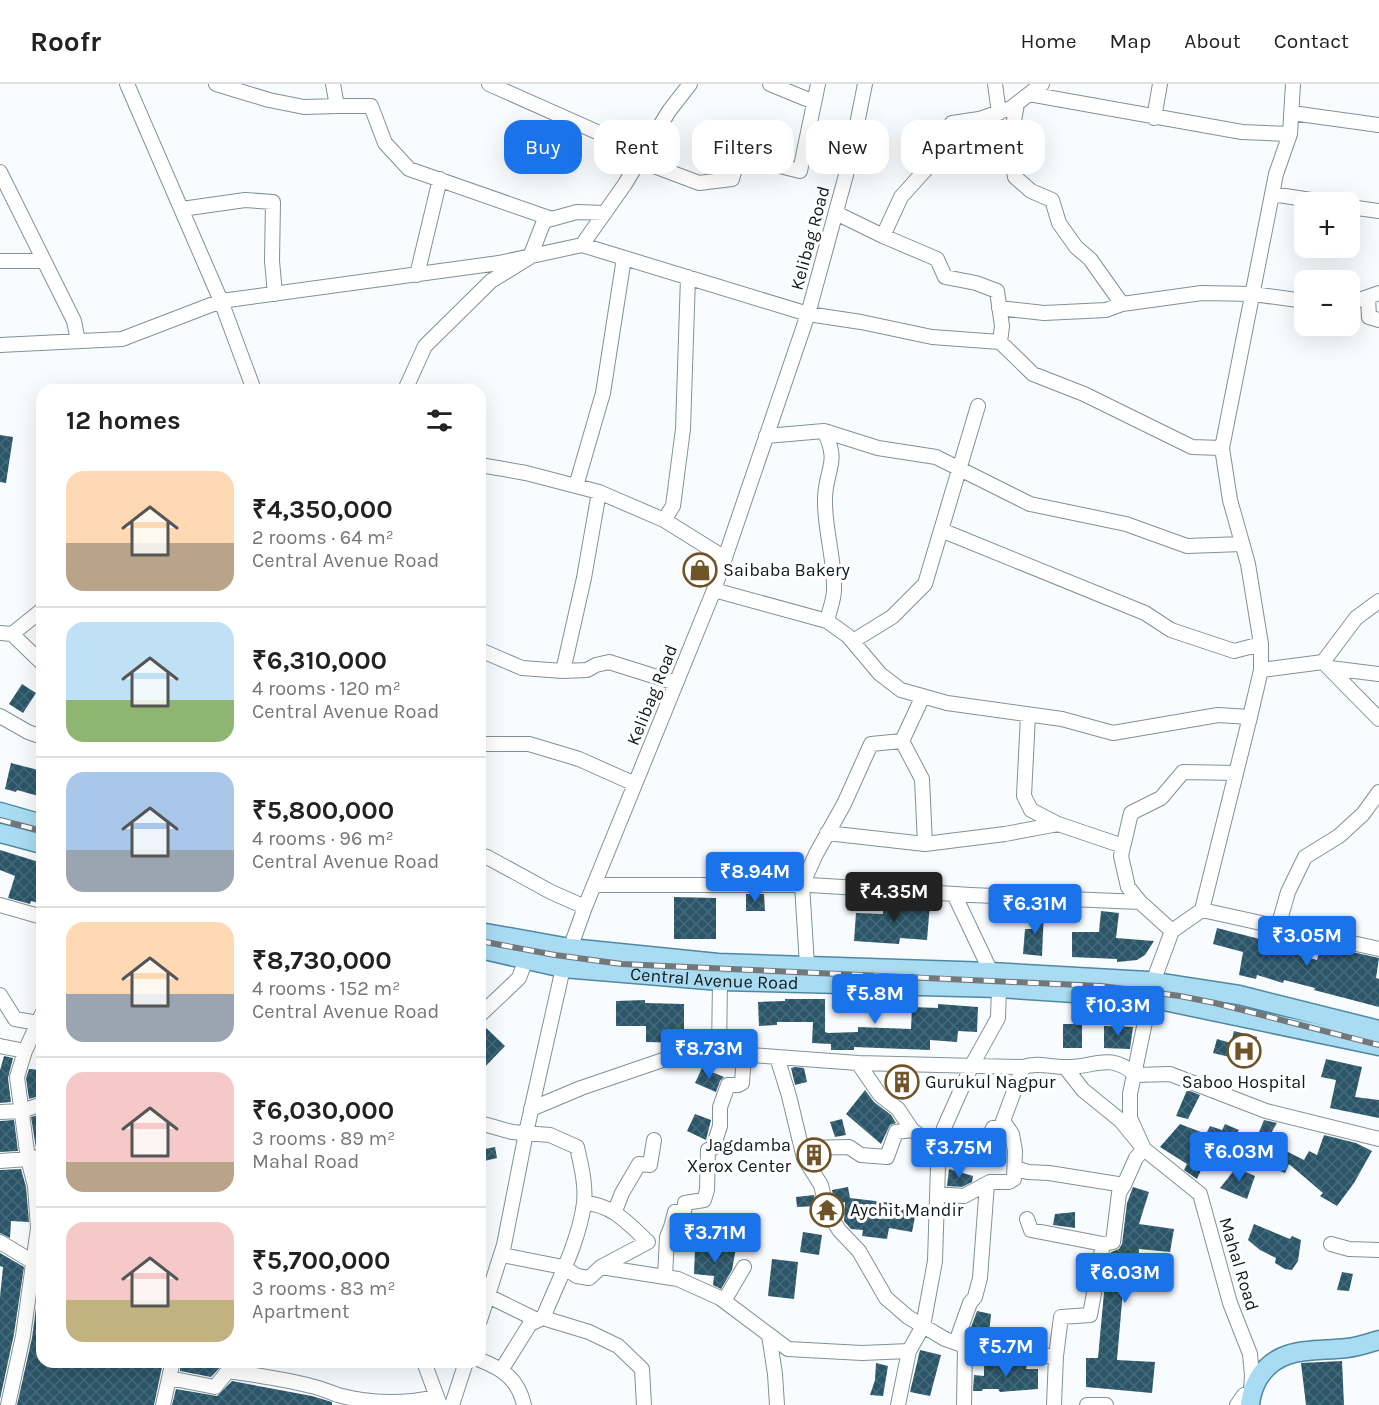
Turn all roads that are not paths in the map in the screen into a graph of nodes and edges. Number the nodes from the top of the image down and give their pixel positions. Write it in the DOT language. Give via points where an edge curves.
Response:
graph roads {
  1 [pos="127,84"];
  2 [pos="216,84"];
  3 [pos="333,84"];
  4 [pos="489,84"];
  5 [pos="690,84"];
  6 [pos="770,84"];
  7 [pos="818,84"];
  8 [pos="865,84"];
  9 [pos="995,84"];
  10 [pos="1042,84"];
  11 [pos="1160,84"];
  12 [pos="1293,84"];
  13 [pos="1029,94"];
  14 [pos="814,102"];
  15 [pos="1017,104"];
  16 [pos="338,106"];
  17 [pos="999,112"];
  18 [pos="1292,113"];
  19 [pos="1154,118"];
  20 [pos="663,120"];
  21 [pos="1379,124"];
  22 [pos="594,134"];
  23 [pos="1290,134"];
  24 [pos="0,172"];
  25 [pos="629,174"];
  26 [pos="679,174"];
  27 [pos="440,179"];
  28 [pos="5,192"];
  29 [pos="1272,194"];
  30 [pos="1294,197"];
  31 [pos="1360,208"];
  32 [pos="182,209"];
  33 [pos="837,210"];
  34 [pos="1379,211"];
  35 [pos="604,213"];
  36 [pos="552,219"];
  37 [pos="883,236"];
  38 [pos="582,246"];
  39 [pos="530,256"];
  40 [pos="624,258"];
  41 [pos="0,261"];
  42 [pos="44,261"];
  43 [pos="417,274"];
  44 [pos="688,277"];
  45 [pos="275,294"];
  46 [pos="1253,294"];
  47 [pos="1373,295"];
  48 [pos="1294,300"];
  49 [pos="221,301"];
  50 [pos="1122,304"];
  51 [pos="999,308"];
  52 [pos="808,314"];
  53 [pos="1379,320"];
  54 [pos="78,341"];
  55 [pos="1000,342"];
  56 [pos="0,345"];
  57 [pos="252,384"];
  58 [pos="408,384"];
  59 [pos="978,406"];
  60 [pos="824,431"];
  61 [pos="766,436"];
  62 [pos="1222,448"];
  63 [pos="486,466"];
  64 [pos="959,468"];
  65 [pos="576,486"];
  66 [pos="599,492"];
  67 [pos="664,520"];
  68 [pos="941,530"];
  69 [pos="1242,544"];
  70 [pos="725,558"];
  71 [pos="714,590"];
  72 [pos="1379,601"];
  73 [pos="36,614"];
  74 [pos="826,621"];
  75 [pos="6,634"];
  76 [pos="852,641"];
  77 [pos="1260,644"];
  78 [pos="486,653"];
  79 [pos="36,659"];
  80 [pos="1327,665"];
  81 [pos="1260,670"];
  82 [pos="563,671"];
  83 [pos="1379,674"];
  84 [pos="676,683"];
  85 [pos="923,696"];
  86 [pos="1028,714"];
  87 [pos="0,716"];
  88 [pos="1250,717"];
  89 [pos="1379,718"];
  90 [pos="36,735"];
  91 [pos="902,741"];
  92 [pos="486,744"];
  93 [pos="1236,772"];
  94 [pos="635,784"];
  95 [pos="1379,792"];
  96 [pos="0,812"];
  97 [pos="36,822"];
  98 [pos="1058,824"];
  99 [pos="0,833"];
  100 [pos="827,833"];
  101 [pos="36,842"];
  102 [pos="926,844"];
  103 [pos="1123,846"];
  104 [pos="486,856"];
  105 [pos="594,885"];
  106 [pos="802,885"];
  107 [pos="954,894"];
  108 [pos="1140,902"];
  109 [pos="0,905"];
  110 [pos="585,907"];
  111 [pos="1202,910"];
  112 [pos="36,915"];
  113 [pos="1278,927"];
  114 [pos="1172,931"];
  115 [pos="486,933"];
  116 [pos="570,948"];
  117 [pos="1379,949"];
  118 [pos="486,950"];
  119 [pos="526,959"];
  120 [pos="807,965"];
  121 [pos="563,968"];
  122 [pos="991,972"];
  123 [pos="720,981"];
  124 [pos="999,988"];
  125 [pos="1152,990"];
  126 [pos="0,995"];
  127 [pos="486,1009"];
  128 [pos="36,1018"];
  129 [pos="36,1027"];
  130 [pos="1379,1030"];
  131 [pos="0,1046"];
  132 [pos="1379,1046"];
  133 [pos="25,1051"];
  134 [pos="719,1052"];
  135 [pos="744,1054"];
  136 [pos="777,1057"];
  137 [pos="858,1063"];
  138 [pos="972,1065"];
  139 [pos="1023,1066"];
  140 [pos="1065,1067"];
  141 [pos="1136,1075"];
  142 [pos="36,1106"];
  143 [pos="531,1109"];
  144 [pos="22,1111"];
  145 [pos="0,1112"];
  146 [pos="486,1125"];
  147 [pos="1006,1127"];
  148 [pos="944,1128"];
  149 [pos="912,1130"];
  150 [pos="526,1133"];
  151 [pos="1379,1139"];
  152 [pos="654,1140"];
  153 [pos="802,1148"];
  154 [pos="1144,1149"];
  155 [pos="941,1150"];
  156 [pos="36,1157"];
  157 [pos="28,1159"];
  158 [pos="0,1161"];
  159 [pos="1015,1168"];
  160 [pos="987,1184"];
  161 [pos="1124,1185"];
  162 [pos="937,1194"];
  163 [pos="36,1200"];
  164 [pos="584,1203"];
  165 [pos="615,1211"];
  166 [pos="1027,1220"];
  167 [pos="0,1242"];
  168 [pos="36,1242"];
  169 [pos="1103,1244"];
  170 [pos="1331,1244"];
  171 [pos="1379,1250"];
  172 [pos="502,1255"];
  173 [pos="33,1262"];
  174 [pos="563,1267"];
  175 [pos="601,1267"];
  176 [pos="744,1267"];
  177 [pos="665,1277"];
  178 [pos="36,1292"];
  179 [pos="488,1296"];
  180 [pos="724,1301"];
  181 [pos="486,1302"];
  182 [pos="540,1319"];
  183 [pos="922,1326"];
  184 [pos="769,1335"];
  185 [pos="1379,1340"];
  186 [pos="961,1344"];
  187 [pos="909,1351"];
  188 [pos="1056,1356"];
  189 [pos="486,1362"];
  190 [pos="170,1368"];
  191 [pos="172,1368"];
  192 [pos="426,1368"];
  193 [pos="464,1368"];
  194 [pos="502,1369"];
  195 [pos="1250,1398"];
  196 [pos="438,1401"];
  197 [pos="8,1405"];
  198 [pos="163,1405"];
  199 [pos="452,1405"];
  200 [pos="524,1405"];
  201 [pos="644,1405"];
  202 [pos="777,1405"];
  203 [pos="898,1405"];
  204 [pos="964,1405"];
  205 [pos="1054,1405"];
  206 [pos="1086,1405"];
  207 [pos="1106,1405"];
  208 [pos="1237,1405"];
  1 -- 32 [label="street"];
  2 -- 16 [label="street" via="269,100"];
  3 -- 16 [label="street"];
  4 -- 22 [label="street"];
  5 -- 20 [label="street"];
  6 -- 14 [label="street"];
  7 -- 14 [label="street"];
  8 -- 33 [label="street, Kelibag Road"];
  9 -- 17 [label="street"];
  10 -- 13 [label="street"];
  11 -- 19 [label="street"];
  12 -- 18 [label="street"];
  13 -- 15 [label="street"];
  13 -- 19 [label="street"];
  14 -- 26 [label="street" via="800,171 739,156 732,179 699,183"];
  15 -- 17 [label="street"];
  15 -- 50 [label="street" via="1010,143 1016,177 1031,191 1052,200 1059,223"];
  16 -- 27 [label="street" via="370,106 385,143 409,169"];
  17 -- 37 [label="street" via="952,123 927,168 901,197"];
  18 -- 21 [label="street"];
  18 -- 23 [label="street"];
  19 -- 23 [label="street" via="1242,132"];
  23 -- 29 [label="street"];
  24 -- 28 [label="street"];
  25 -- 35 [label="street"];
  27 -- 36 [label="street"];
  27 -- 43 [label="street"];
  28 -- 42 [label="street"];
  29 -- 30 [label="street"];
  29 -- 46 [label="street"];
  31 -- 34 [label="street"];
  32 -- 45 [label="street" via="245,200 273,202"];
  32 -- 49 [label="street"];
  33 -- 37 [label="street"];
  33 -- 52 [label="street, Kelibag Road"];
  35 -- 36 [label="street" via="577,212"];
  35 -- 38 [label="street"];
  36 -- 39 [label="street" via="544,221"];
  37 -- 51 [label="street" via="937,260 945,277 997,291"];
  38 -- 39 [label="street"];
  38 -- 40 [label="street"];
  39 -- 43 [label="street"];
  39 -- 58 [label="street" via="491,281 425,346"];
  40 -- 44 [label="street"];
  40 -- 65 [label="street" via="603,393"];
  41 -- 42 [label="street"];
  42 -- 54 [label="street" via="74,321"];
  43 -- 45 [label="street"];
  44 -- 52 [label="street"];
  44 -- 67 [label="street" via="683,429 673,506"];
  45 -- 49 [label="street"];
  46 -- 48 [label="street"];
  46 -- 50 [label="street" via="1202,293"];
  46 -- 62 [label="street"];
  47 -- 53 [label="street" via="1369,317"];
  49 -- 54 [label="street" via="122,339"];
  49 -- 57 [label="street"];
  50 -- 51 [label="street" via="1106,310 1044,313"];
  51 -- 55 [label="street"];
  52 -- 55 [label="street" via="932,338"];
  52 -- 61 [label="street, Kelibag Road"];
  54 -- 56 [label="street"];
  55 -- 62 [label="street" via="1033,374 1084,394 1192,447"];
  59 -- 64 [label="street"];
  60 -- 61 [label="street"];
  60 -- 64 [label="street" via="878,448 936,457"];
  60 -- 74 [label="street" via="832,446 825,497 834,566 834,593"];
  61 -- 70 [label="street, Kelibag Road"];
  62 -- 69 [label="street"];
  63 -- 65 [label="street"];
  64 -- 68 [label="street"];
  64 -- 69 [label="street" via="1030,504 1126,524 1187,546"];
  65 -- 66 [label="street"];
  66 -- 67 [label="street"];
  66 -- 82 [label="street"];
  67 -- 70 [label="street"];
  68 -- 76 [label="street" via="925,584 892,618"];
  68 -- 77 [label="street" via="1144,613 1171,630 1234,651"];
  69 -- 77 [label="street"];
  70 -- 71 [label="street, Kelibag Road"];
  71 -- 74 [label="street"];
  71 -- 84 [label="street, Kelibag Road"];
  72 -- 80 [label="street" via="1356,618"];
  73 -- 75 [label="street"];
  74 -- 76 [label="street"];
  75 -- 79 [label="street"];
  76 -- 85 [label="street" via="880,674 901,690"];
  77 -- 81 [label="street"];
  78 -- 82 [label="street" via="522,668"];
  80 -- 81 [label="street"];
  80 -- 83 [label="street"];
  80 -- 89 [label="street"];
  81 -- 88 [label="street"];
  82 -- 84 [label="street" via="587,670 609,662"];
  84 -- 94 [label="street, Kelibag Road"];
  85 -- 86 [label="street"];
  85 -- 91 [label="street"];
  86 -- 88 [label="street" via="1113,733 1218,715"];
  86 -- 98 [label="street" via="1024,796 1031,810"];
  87 -- 90 [label="street"];
  88 -- 93 [label="street"];
  91 -- 100 [label="street" via="872,744"];
  91 -- 102 [label="street" via="922,779"];
  92 -- 94 [label="street" via="529,744 579,759"];
  93 -- 103 [label="street" via="1183,772 1161,798 1131,813"];
  93 -- 111 [label="street"];
  94 -- 105 [label="street, Kelibag Road"];
  95 -- 113 [label="street" via="1339,836 1305,857 1288,892"];
  96 -- 97 [label="main road"];
  98 -- 102 [label="street"];
  98 -- 103 [label="street"];
  99 -- 101 [label="main road"];
  100 -- 102 [label="street"];
  100 -- 106 [label="street"];
  103 -- 108 [label="street" via="1121,856 1128,887"];
  104 -- 110 [label="street"];
  105 -- 106 [label="street"];
  105 -- 110 [label="street, Kelibag Road"];
  106 -- 107 [label="street"];
  106 -- 120 [label="street"];
  107 -- 108 [label="street"];
  107 -- 122 [label="street"];
  108 -- 114 [label="street"];
  109 -- 112 [label="street"];
  110 -- 116 [label="street, Kelibag Road"];
  111 -- 113 [label="street"];
  111 -- 114 [label="street"];
  113 -- 117 [label="street"];
  114 -- 125 [label="street, Mahal Road"];
  115 -- 116 [label="main road"];
  116 -- 120 [label="main road" via="718,963"];
  116 -- 121 [label="street, Kelibag Road"];
  118 -- 119 [label="main road, Central Avenue Road"];
  119 -- 121 [label="main road, Central Avenue Road"];
  119 -- 127 [label="street" via="519,978"];
  120 -- 122 [label="main road"];
  121 -- 123 [label="main road, Central Avenue Road"];
  121 -- 143 [label="street, Kelibag Road"];
  122 -- 125 [label="main road"];
  123 -- 124 [label="main road, Central Avenue Road"];
  123 -- 134 [label="street"];
  124 -- 125 [label="main road, Central Avenue Road"];
  124 -- 138 [label="street" via="998,1018"];
  125 -- 130 [label="main road" via="1239,995"];
  125 -- 132 [label="main road, Central Avenue Road"];
  125 -- 141 [label="street, Mahal Road"];
  126 -- 128 [label="street" via="15,1019"];
  129 -- 133 [label="street"];
  131 -- 133 [label="street"];
  133 -- 144 [label="street" via="17,1077"];
  134 -- 135 [label="street"];
  134 -- 143 [label="street" via="692,1050"];
  135 -- 136 [label="street"];
  135 -- 177 [label="street" via="742,1083 728,1085 720,1107 720,1126 713,1148 708,1150 704,1200 685,1203 684,1212 675,1212 666,1236"];
  136 -- 137 [label="street"];
  136 -- 153 [label="street"];
  137 -- 138 [label="street"];
  137 -- 149 [label="street"];
  138 -- 139 [label="street"];
  138 -- 148 [label="street"];
  139 -- 140 [label="street"];
  139 -- 147 [label="street" via="1004,1116"];
  140 -- 141 [label="street" via="1101,1061 1124,1064"];
  140 -- 154 [label="street"];
  141 -- 151 [label="street" via="1170,1074 1266,1111"];
  141 -- 154 [label="street, Mahal Road" via="1130,1095 1130,1118"];
  142 -- 144 [label="street"];
  143 -- 150 [label="street, Kelibag Road"];
  144 -- 145 [label="street"];
  144 -- 157 [label="street"];
  146 -- 150 [label="street"];
  147 -- 148 [label="street" via="993,1128 982,1144 949,1136"];
  147 -- 159 [label="street" via="1012,1134"];
  148 -- 155 [label="street"];
  149 -- 153 [label="street" via="896,1132 887,1157 861,1155 849,1147"];
  149 -- 155 [label="street"];
  150 -- 164 [label="street" via="550,1135 577,1147"];
  150 -- 172 [label="street, Kelibag Road"];
  152 -- 165 [label="street" via="650,1165 639,1164"];
  153 -- 183 [label="street" via="839,1230 859,1251 886,1298"];
  154 -- 161 [label="street"];
  154 -- 195 [label="street, Mahal Road" via="1200,1194 1230,1303 1250,1354"];
  155 -- 162 [label="street"];
  156 -- 157 [label="street"];
  157 -- 158 [label="street"];
  157 -- 163 [label="street"];
  159 -- 160 [label="street" via="1012,1181"];
  159 -- 161 [label="street"];
  160 -- 162 [label="street" via="964,1196"];
  160 -- 186 [label="street" via="980,1278"];
  161 -- 169 [label="street" via="1119,1193 1113,1242"];
  162 -- 183 [label="street" via="935,1261"];
  164 -- 165 [label="street"];
  164 -- 174 [label="street"];
  165 -- 175 [label="street" via="648,1242"];
  166 -- 169 [label="street" via="1031,1230"];
  167 -- 173 [label="street"];
  168 -- 173 [label="street"];
  169 -- 188 [label="street" via="1090,1315 1061,1317"];
  170 -- 171 [label="street"];
  172 -- 174 [label="street"];
  172 -- 179 [label="street, Kelibag Road"];
  173 -- 178 [label="street"];
  174 -- 175 [label="street" via="589,1278"];
  174 -- 182 [label="street"];
  175 -- 177 [label="street"];
  176 -- 180 [label="street"];
  177 -- 180 [label="street" via="678,1279"];
  178 -- 197 [label="street"];
  179 -- 181 [label="street, Kelibag Road"];
  179 -- 182 [label="street"];
  180 -- 184 [label="street"];
  182 -- 194 [label="street" via="530,1324"];
  182 -- 201 [label="street" via="589,1332 618,1346 642,1369"];
  183 -- 186 [label="street"];
  183 -- 187 [label="street"];
  184 -- 187 [label="street" via="788,1349"];
  184 -- 202 [label="street"];
  185 -- 195 [label="main road" via="1280,1357 1262,1372"];
  186 -- 188 [label="street"];
  186 -- 204 [label="street"];
  187 -- 203 [label="street"];
  188 -- 205 [label="street"];
  189 -- 194 [label="street"];
  190 -- 198 [label="street"];
  191 -- 196 [label="street" via="215,1387 228,1371 387,1403"];
  192 -- 196 [label="street"];
  193 -- 199 [label="street"];
  194 -- 200 [label="street" via="521,1392"];
  195 -- 208 [label="street" via="1244,1395"];
  206 -- 207 [label="street"];
}
